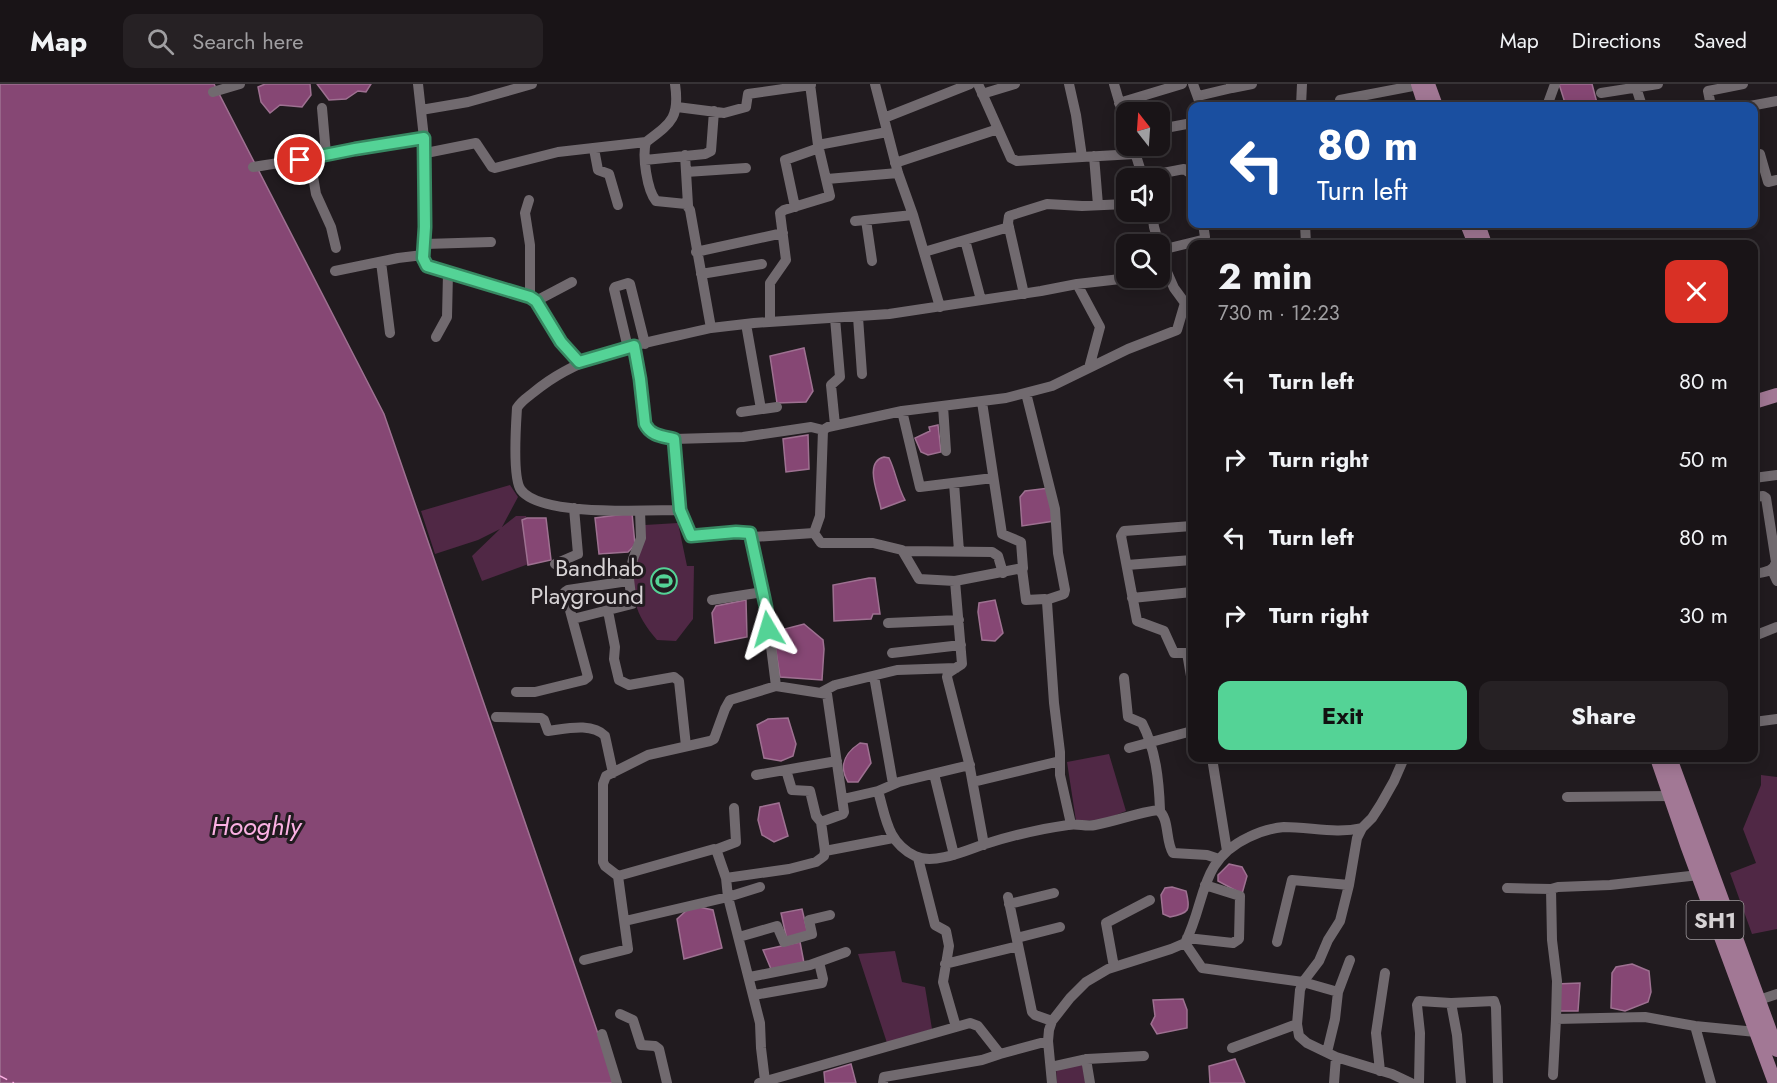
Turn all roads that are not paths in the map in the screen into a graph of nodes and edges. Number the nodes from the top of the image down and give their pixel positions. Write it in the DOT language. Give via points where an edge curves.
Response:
graph roads {
  1 [pos="240,84"];
  2 [pos="418,84"];
  3 [pos="532,84"];
  4 [pos="675,84"];
  5 [pos="811,84"];
  6 [pos="875,84"];
  7 [pos="970,84"];
  8 [pos="1015,84"];
  9 [pos="1068,84"];
  10 [pos="1114,84"];
  11 [pos="1182,84"];
  12 [pos="1193,84"];
  13 [pos="1252,84"];
  14 [pos="1302,84"];
  15 [pos="1418,84"];
  16 [pos="1428,84"];
  17 [pos="1555,84"];
  18 [pos="1658,84"];
  19 [pos="1743,84"];
  20 [pos="1231,86"];
  21 [pos="1636,86"];
  22 [pos="1707,88"];
  23 [pos="980,89"];
  24 [pos="213,92"];
  25 [pos="1601,93"];
  26 [pos="1340,100"];
  27 [pos="1200,101"];
  28 [pos="1777,101"];
  29 [pos="1119,102"];
  30 [pos="1122,102"];
  31 [pos="1300,102"];
  32 [pos="1424,102"];
  33 [pos="1435,102"];
  34 [pos="1548,102"];
  35 [pos="1641,102"];
  36 [pos="1758,105"];
  37 [pos="677,106"];
  38 [pos="322,108"];
  39 [pos="421,110"];
  40 [pos="714,111"];
  41 [pos="884,118"];
  42 [pos="1188,124"];
  43 [pos="1170,127"];
  44 [pos="998,129"];
  45 [pos="887,132"];
  46 [pos="424,138"];
  47 [pos="645,141"];
  48 [pos="819,146"];
  49 [pos="594,148"];
  50 [pos="426,153"];
  51 [pos="1116,153"];
  52 [pos="326,154"];
  53 [pos="1758,155"];
  54 [pos="685,156"];
  55 [pos="1094,156"];
  56 [pos="1082,157"];
  57 [pos="310,159"];
  58 [pos="645,160"];
  59 [pos="253,167"];
  60 [pos="746,168"];
  61 [pos="896,168"];
  62 [pos="686,172"];
  63 [pos="1170,172"];
  64 [pos="1188,172"];
  65 [pos="827,179"];
  66 [pos="1777,180"];
  67 [pos="530,200"];
  68 [pos="1116,204"];
  69 [pos="618,205"];
  70 [pos="1098,205"];
  71 [pos="688,206"];
  72 [pos="795,207"];
  73 [pos="913,215"];
  74 [pos="1009,227"];
  75 [pos="783,233"];
  76 [pos="965,240"];
  77 [pos="491,242"];
  78 [pos="1188,243"];
  79 [pos="336,248"];
  80 [pos="1170,248"];
  81 [pos="424,250"];
  82 [pos="696,252"];
  83 [pos="924,252"];
  84 [pos="381,261"];
  85 [pos="872,261"];
  86 [pos="762,264"];
  87 [pos="335,271"];
  88 [pos="448,273"];
  89 [pos="700,274"];
  90 [pos="1116,280"];
  91 [pos="572,282"];
  92 [pos="1170,283"];
  93 [pos="1077,284"];
  94 [pos="1024,294"];
  95 [pos="533,299"];
  96 [pos="981,300"];
  97 [pos="1188,302"];
  98 [pos="1188,305"];
  99 [pos="940,307"];
  100 [pos="858,317"];
  101 [pos="835,318"];
  102 [pos="770,322"];
  103 [pos="746,324"];
  104 [pos="711,328"];
  105 [pos="390,333"];
  106 [pos="436,338"];
  107 [pos="636,346"];
  108 [pos="579,362"];
  109 [pos="1089,368"];
  110 [pos="862,374"];
  111 [pos="1026,393"];
  112 [pos="1777,395"];
  113 [pos="1758,401"];
  114 [pos="982,402"];
  115 [pos="1777,405"];
  116 [pos="943,406"];
  117 [pos="777,407"];
  118 [pos="761,410"];
  119 [pos="1758,410"];
  120 [pos="902,411"];
  121 [pos="741,412"];
  122 [pos="835,425"];
  123 [pos="823,430"];
  124 [pos="674,439"];
  125 [pos="946,451"];
  126 [pos="1777,475"];
  127 [pos="1758,477"];
  128 [pos="993,478"];
  129 [pos="954,483"];
  130 [pos="1758,497"];
  131 [pos="574,508"];
  132 [pos="680,510"];
  133 [pos="640,511"];
  134 [pos="1188,526"];
  135 [pos="814,532"];
  136 [pos="753,537"];
  137 [pos="904,551"];
  138 [pos="958,551"];
  139 [pos="1188,560"];
  140 [pos="555,564"];
  141 [pos="1126,565"];
  142 [pos="1022,569"];
  143 [pos="1772,570"];
  144 [pos="1003,573"];
  145 [pos="1758,573"];
  146 [pos="629,579"];
  147 [pos="955,581"];
  148 [pos="1777,581"];
  149 [pos="763,592"];
  150 [pos="1188,592"];
  151 [pos="1132,598"];
  152 [pos="712,600"];
  153 [pos="1046,600"];
  154 [pos="608,611"];
  155 [pos="573,619"];
  156 [pos="959,621"];
  157 [pos="888,623"];
  158 [pos="1777,627"];
  159 [pos="1758,634"];
  160 [pos="961,645"];
  161 [pos="892,653"];
  162 [pos="1188,653"];
  163 [pos="956,668"];
  164 [pos="874,676"];
  165 [pos="1124,678"];
  166 [pos="776,686"];
  167 [pos="516,692"];
  168 [pos="822,692"];
  169 [pos="496,717"];
  170 [pos="1777,719"];
  171 [pos="1758,721"];
  172 [pos="1188,731"];
  173 [pos="1150,742"];
  174 [pos="686,746"];
  175 [pos="1130,748"];
  176 [pos="837,761"];
  177 [pos="1060,761"];
  178 [pos="1212,762"];
  179 [pos="1402,762"];
  180 [pos="1658,762"];
  181 [pos="1672,762"];
  182 [pos="970,765"];
  183 [pos="786,770"];
  184 [pos="613,773"];
  185 [pos="934,774"];
  186 [pos="756,775"];
  187 [pos="972,782"];
  188 [pos="893,784"];
  189 [pos="878,791"];
  190 [pos="1671,796"];
  191 [pos="1567,797"];
  192 [pos="843,799"];
  193 [pos="734,808"];
  194 [pos="1160,810"];
  195 [pos="821,822"];
  196 [pos="1071,824"];
  197 [pos="1362,828"];
  198 [pos="893,838"];
  199 [pos="984,845"];
  200 [pos="715,850"];
  201 [pos="825,851"];
  202 [pos="954,855"];
  203 [pos="1223,855"];
  204 [pos="918,858"];
  205 [pos="1699,875"];
  206 [pos="618,876"];
  207 [pos="726,878"];
  208 [pos="1205,885"];
  209 [pos="1349,885"];
  210 [pos="760,887"];
  211 [pos="1508,888"];
  212 [pos="1551,889"];
  213 [pos="1054,893"];
  214 [pos="728,897"];
  215 [pos="1150,900"];
  216 [pos="831,915"];
  217 [pos="625,921"];
  218 [pos="1060,927"];
  219 [pos="739,937"];
  220 [pos="1186,941"];
  221 [pos="1017,942"];
  222 [pos="1277,942"];
  223 [pos="846,952"];
  224 [pos="584,960"];
  225 [pos="1350,960"];
  226 [pos="819,962"];
  227 [pos="945,964"];
  228 [pos="1114,967"];
  229 [pos="1385,973"];
  230 [pos="750,978"];
  231 [pos="1303,982"];
  232 [pos="1338,992"];
  233 [pos="1777,994"];
  234 [pos="754,995"];
  235 [pos="1759,1000"];
  236 [pos="1450,1003"];
  237 [pos="620,1014"];
  238 [pos="1556,1018"];
  239 [pos="1052,1021"];
  240 [pos="1297,1024"];
  241 [pos="1695,1026"];
  242 [pos="956,1027"];
  243 [pos="1756,1032"];
  244 [pos="602,1034"];
  245 [pos="1048,1041"];
  246 [pos="1232,1048"];
  247 [pos="1777,1050"];
  248 [pos="1000,1054"];
  249 [pos="1331,1054"];
  250 [pos="1144,1056"];
  251 [pos="1086,1059"];
  252 [pos="1051,1067"];
  253 [pos="1380,1071"];
  254 [pos="1553,1075"];
  255 [pos="1392,1079"];
  256 [pos="762,1082"];
  257 [pos="617,1083"];
  258 [pos="667,1083"];
  259 [pos="883,1083"];
  260 [pos="1052,1083"];
  261 [pos="1090,1083"];
  262 [pos="1334,1083"];
  263 [pos="1412,1083"];
  264 [pos="1419,1083"];
  265 [pos="1461,1083"];
  266 [pos="1497,1083"];
  267 [pos="1711,1083"];
  268 [pos="1775,1083"];
  1 -- 24 [label="street"];
  2 -- 39 [label="street"];
  3 -- 39 [label="street"];
  4 -- 37 [label="street"];
  5 -- 40 [label="street" via="748,94 744,108"];
  5 -- 48 [label="street"];
  6 -- 41 [label="street"];
  7 -- 41 [label="street"];
  8 -- 23 [label="street"];
  9 -- 56 [label="street"];
  10 -- 29 [label="street"];
  11 -- 30 [label="street"];
  12 -- 27 [label="street"];
  13 -- 20 [label="street"];
  14 -- 31 [label="street"];
  15 -- 26 [label="street"];
  15 -- 32 [label="main road"];
  16 -- 33 [label="main road"];
  17 -- 34 [label="street"];
  18 -- 21 [label="street"];
  19 -- 22 [label="street"];
  20 -- 27 [label="street"];
  21 -- 25 [label="street"];
  21 -- 35 [label="street"];
  23 -- 44 [label="street"];
  28 -- 36 [label="street"];
  37 -- 40 [label="street"];
  37 -- 47 [label="street" via="667,126"];
  38 -- 52 [label="street"];
  39 -- 46 [label="street"];
  40 -- 54 [label="street" via="712,149 705,154"];
  41 -- 45 [label="street"];
  42 -- 43 [label="street"];
  44 -- 56 [label="street" via="1015,161"];
  44 -- 61 [label="street"];
  45 -- 48 [label="street"];
  45 -- 61 [label="street"];
  46 -- 50 [label="street"];
  46 -- 52 [label="street"];
  47 -- 49 [label="street"];
  47 -- 58 [label="street"];
  48 -- 65 [label="street"];
  48 -- 72 [label="street" via="785,160"];
  49 -- 50 [label="street" via="558,152 495,168 476,143"];
  49 -- 69 [label="street" via="598,170 609,174"];
  50 -- 81 [label="street"];
  51 -- 55 [label="street"];
  52 -- 57 [label="street"];
  53 -- 66 [label="street" via="1768,182"];
  54 -- 58 [label="street"];
  54 -- 62 [label="street"];
  55 -- 56 [label="street"];
  55 -- 70 [label="street"];
  57 -- 59 [label="street"];
  57 -- 79 [label="street" via="316,194"];
  58 -- 71 [label="street" via="656,201"];
  60 -- 62 [label="street"];
  61 -- 65 [label="street"];
  61 -- 73 [label="street"];
  62 -- 71 [label="street"];
  63 -- 64 [label="street"];
  65 -- 72 [label="street" via="830,196"];
  67 -- 95 [label="street" via="525,213"];
  68 -- 70 [label="street"];
  70 -- 74 [label="street" via="1038,206 1009,216"];
  71 -- 82 [label="street"];
  72 -- 75 [label="street" via="780,213"];
  73 -- 83 [label="street"];
  73 -- 85 [label="street" via="861,220"];
  74 -- 76 [label="street"];
  74 -- 94 [label="street"];
  75 -- 82 [label="street"];
  75 -- 102 [label="street" via="786,260 770,283"];
  76 -- 83 [label="street"];
  76 -- 96 [label="street"];
  77 -- 81 [label="street"];
  78 -- 80 [label="street"];
  81 -- 84 [label="street"];
  81 -- 88 [label="street" via="428,267"];
  82 -- 89 [label="street"];
  83 -- 99 [label="street"];
  84 -- 87 [label="street"];
  84 -- 105 [label="street"];
  86 -- 89 [label="street"];
  88 -- 95 [label="street"];
  88 -- 106 [label="street" via="447,316"];
  89 -- 104 [label="street"];
  90 -- 93 [label="street"];
  91 -- 95 [label="street"];
  92 -- 97 [label="street"];
  93 -- 94 [label="street"];
  93 -- 109 [label="street" via="1100,327"];
  94 -- 96 [label="street"];
  95 -- 108 [label="street"];
  96 -- 99 [label="street"];
  98 -- 109 [label="street" via="1177,330"];
  99 -- 100 [label="street"];
  100 -- 101 [label="street"];
  100 -- 110 [label="street"];
  101 -- 102 [label="street"];
  101 -- 122 [label="street" via="840,377 831,385"];
  102 -- 103 [label="street"];
  103 -- 104 [label="street"];
  103 -- 118 [label="street"];
  104 -- 107 [label="street"];
  107 -- 107 [label="street" via="614,289 628,283 630,284"];
  107 -- 108 [label="street"];
  107 -- 124 [label="street" via="646,427 655,435"];
  108 -- 131 [label="street" via="518,405 515,440 523,493 548,505"];
  109 -- 111 [label="street" via="1052,386"];
  111 -- 114 [label="street"];
  111 -- 153 [label="street" via="1055,509 1065,590 1064,594"];
  112 -- 113 [label="main road"];
  114 -- 116 [label="street"];
  114 -- 128 [label="street"];
  115 -- 119 [label="main road"];
  116 -- 120 [label="street"];
  116 -- 125 [label="street"];
  117 -- 118 [label="street"];
  118 -- 121 [label="street"];
  120 -- 122 [label="street"];
  120 -- 129 [label="street" via="920,486"];
  122 -- 123 [label="street"];
  123 -- 124 [label="street" via="811,427 743,436"];
  123 -- 135 [label="street" via="820,516"];
  124 -- 132 [label="street"];
  126 -- 127 [label="street"];
  128 -- 129 [label="street"];
  128 -- 142 [label="street" via="1002,534 1021,542"];
  129 -- 138 [label="street"];
  130 -- 143 [label="street" via="1763,496 1768,503 1776,562"];
  131 -- 133 [label="street"];
  131 -- 140 [label="street" via="578,554"];
  132 -- 133 [label="street"];
  132 -- 136 [label="street" via="693,537 736,532"];
  133 -- 146 [label="street" via="640,543"];
  134 -- 141 [label="street" via="1122,533"];
  135 -- 136 [label="street"];
  135 -- 137 [label="street" via="821,543 873,543"];
  136 -- 149 [label="street"];
  137 -- 138 [label="street"];
  137 -- 147 [label="street" via="919,579"];
  138 -- 144 [label="street" via="992,552 998,556"];
  139 -- 141 [label="street"];
  141 -- 151 [label="street"];
  142 -- 144 [label="street"];
  142 -- 153 [label="street" via="1026,600"];
  143 -- 145 [label="street"];
  143 -- 148 [label="street"];
  144 -- 147 [label="street"];
  146 -- 154 [label="street" via="632,604"];
  146 -- 155 [label="street" via="566,591"];
  147 -- 156 [label="street"];
  149 -- 152 [label="street"];
  149 -- 166 [label="street"];
  150 -- 151 [label="street"];
  151 -- 162 [label="street" via="1137,622 1164,631 1174,653"];
  153 -- 177 [label="street"];
  154 -- 155 [label="street"];
  154 -- 174 [label="street" via="619,680 629,685 674,677 679,681"];
  155 -- 167 [label="street" via="588,677 541,691"];
  156 -- 157 [label="street"];
  156 -- 160 [label="street"];
  158 -- 159 [label="street"];
  160 -- 161 [label="street"];
  160 -- 163 [label="street" via="962,664"];
  163 -- 164 [label="street" via="911,668"];
  163 -- 182 [label="street" via="947,676"];
  164 -- 168 [label="street"];
  164 -- 188 [label="street"];
  165 -- 173 [label="street" via="1128,717 1142,723"];
  166 -- 168 [label="street"];
  166 -- 174 [label="street" via="730,700 714,739"];
  168 -- 176 [label="street" via="827,694"];
  169 -- 184 [label="street" via="541,718 548,731 578,727 603,733"];
  170 -- 171 [label="street"];
  172 -- 173 [label="street"];
  173 -- 175 [label="street"];
  173 -- 194 [label="street"];
  174 -- 184 [label="street" via="641,757"];
  176 -- 183 [label="street"];
  176 -- 192 [label="street"];
  177 -- 187 [label="street"];
  177 -- 196 [label="street"];
  178 -- 203 [label="street"];
  179 -- 197 [label="street" via="1381,804"];
  180 -- 190 [label="main road, SH1"];
  181 -- 235 [label="main road, SH1"];
  182 -- 185 [label="street"];
  182 -- 187 [label="street"];
  183 -- 186 [label="street"];
  183 -- 195 [label="street" via="792,790 810,791"];
  184 -- 206 [label="street" via="606,776 603,784 603,862"];
  185 -- 188 [label="street"];
  185 -- 202 [label="street"];
  187 -- 199 [label="street"];
  188 -- 189 [label="street"];
  189 -- 192 [label="street"];
  189 -- 198 [label="street"];
  190 -- 191 [label="street"];
  190 -- 205 [label="main road, SH1"];
  192 -- 195 [label="street" via="844,813"];
  193 -- 200 [label="street" via="736,842"];
  194 -- 196 [label="street" via="1094,826"];
  194 -- 203 [label="street" via="1175,854"];
  195 -- 201 [label="street"];
  196 -- 199 [label="street"];
  197 -- 203 [label="street" via="1333,832 1281,827 1239,842"];
  197 -- 209 [label="street" via="1353,850"];
  198 -- 201 [label="street"];
  198 -- 204 [label="street"];
  199 -- 202 [label="street"];
  200 -- 206 [label="street"];
  200 -- 207 [label="street"];
  201 -- 207 [label="street" via="812,864"];
  202 -- 204 [label="street"];
  203 -- 208 [label="street"];
  204 -- 227 [label="street" via="935,925 946,931 949,946"];
  205 -- 212 [label="street"];
  205 -- 243 [label="main road, SH1"];
  206 -- 217 [label="street"];
  207 -- 214 [label="street"];
  208 -- 220 [label="street"];
  208 -- 220 [label="street" via="1240,896 1239,939 1233,943"];
  209 -- 222 [label="street" via="1292,880"];
  209 -- 231 [label="street" via="1340,921"];
  210 -- 214 [label="street"];
  211 -- 212 [label="street"];
  212 -- 238 [label="street"];
  213 -- 221 [label="street" via="1009,900"];
  214 -- 217 [label="street"];
  214 -- 219 [label="street"];
  215 -- 228 [label="street" via="1106,923"];
  216 -- 219 [label="street" via="809,920 812,934 791,941 784,942 777,926"];
  217 -- 224 [label="street" via="628,949"];
  218 -- 221 [label="street"];
  219 -- 230 [label="street"];
  220 -- 228 [label="street" via="1171,950"];
  220 -- 231 [label="street" via="1201,967"];
  221 -- 227 [label="street"];
  221 -- 239 [label="street" via="1032,1012"];
  223 -- 226 [label="street"];
  225 -- 232 [label="street"];
  226 -- 230 [label="street"];
  226 -- 234 [label="street" via="822,983"];
  227 -- 242 [label="street" via="943,982"];
  228 -- 239 [label="street" via="1086,982"];
  229 -- 253 [label="street" via="1376,1033"];
  230 -- 234 [label="street"];
  231 -- 232 [label="street"];
  231 -- 240 [label="street"];
  232 -- 249 [label="street"];
  233 -- 235 [label="street"];
  234 -- 256 [label="street" via="761,1026"];
  235 -- 247 [label="main road, SH1"];
  236 -- 264 [label="street" via="1424,1000 1417,1005"];
  236 -- 265 [label="street"];
  236 -- 266 [label="street" via="1494,1001"];
  237 -- 258 [label="street" via="634,1020 641,1045 658,1047"];
  238 -- 241 [label="street" via="1646,1017"];
  238 -- 254 [label="street"];
  239 -- 245 [label="street"];
  240 -- 246 [label="street"];
  240 -- 249 [label="street" via="1302,1040"];
  241 -- 243 [label="street"];
  241 -- 267 [label="street"];
  242 -- 248 [label="street" via="970,1023 978,1026"];
  242 -- 256 [label="street"];
  243 -- 268 [label="main road, SH1"];
  244 -- 257 [label="street"];
  245 -- 248 [label="street"];
  245 -- 252 [label="street"];
  248 -- 259 [label="street" via="883,1077"];
  249 -- 253 [label="street"];
  249 -- 262 [label="street"];
  250 -- 251 [label="street"];
  251 -- 252 [label="street"];
  251 -- 261 [label="street"];
  252 -- 260 [label="street"];
  253 -- 255 [label="street"];
  255 -- 263 [label="street"];
}
